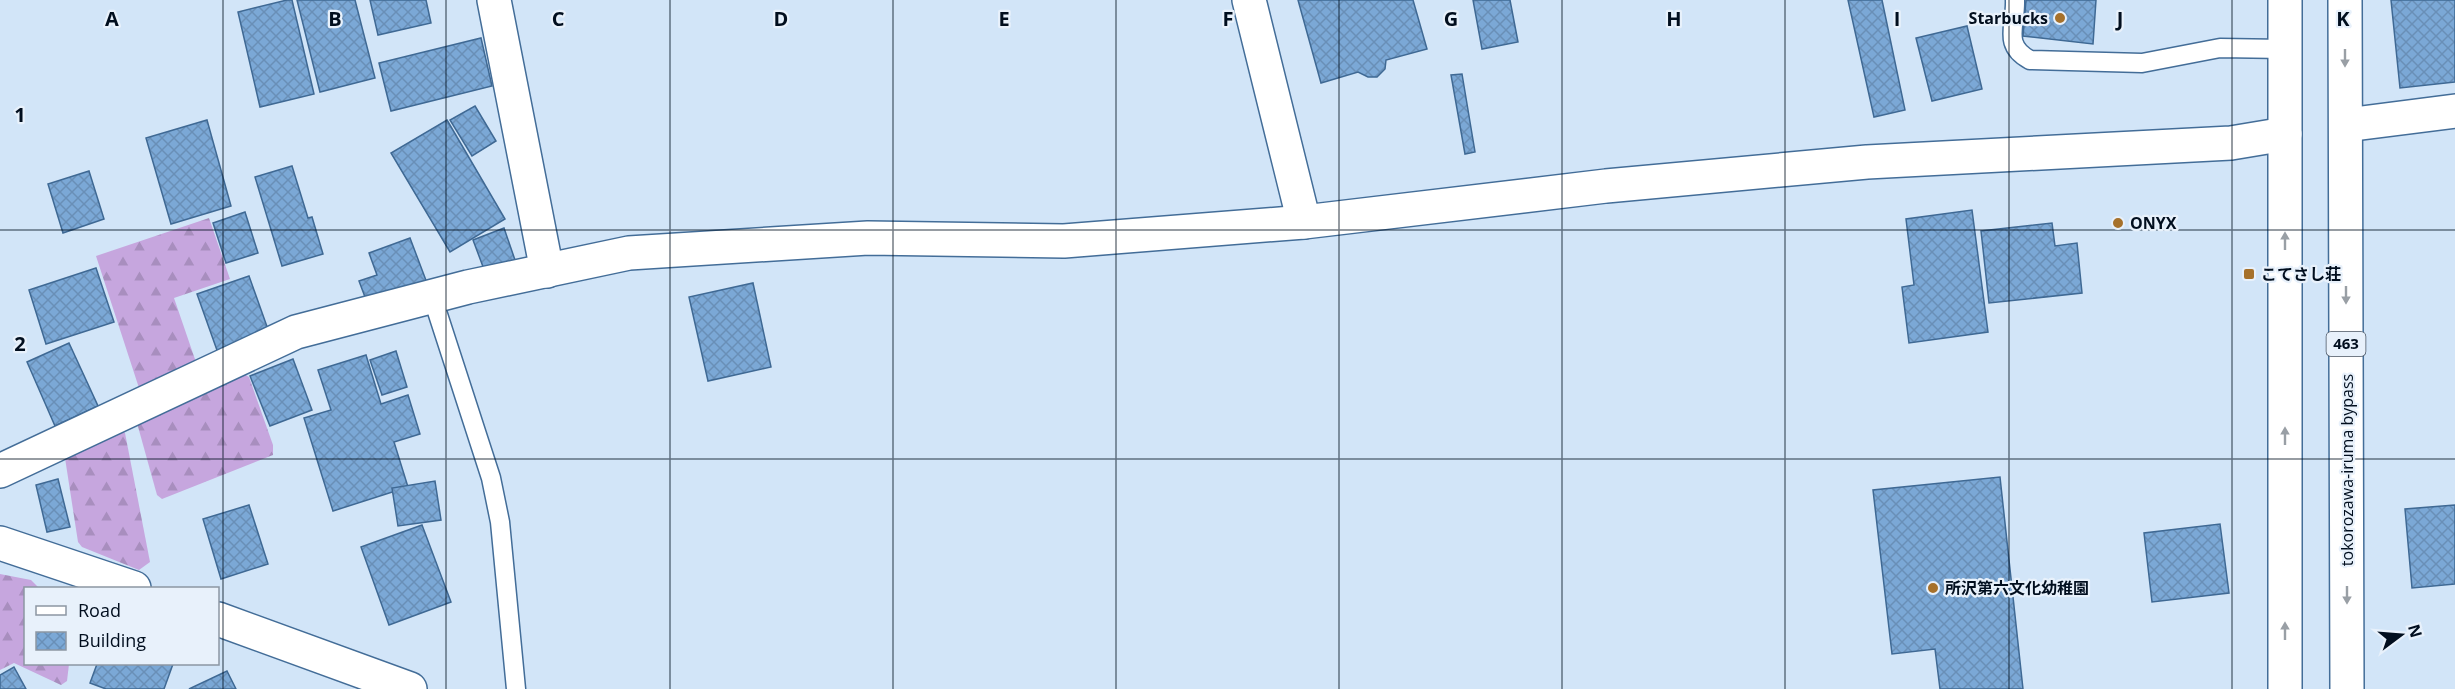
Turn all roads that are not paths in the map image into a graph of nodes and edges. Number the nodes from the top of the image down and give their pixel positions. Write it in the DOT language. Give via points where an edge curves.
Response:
graph roads {
  1 [pos="494,0"];
  2 [pos="1249,0"];
  3 [pos="2015,0"];
  4 [pos="2285,0"];
  5 [pos="2345,0"];
  6 [pos="2285,49"];
  7 [pos="2455,111"];
  8 [pos="2346,125"];
  9 [pos="2285,134"];
  10 [pos="1304,222"];
  11 [pos="547,271"];
  12 [pos="432,296"];
  13 [pos="0,471"];
  14 [pos="0,543"];
  15 [pos="131,587"];
  16 [pos="219,619"];
  17 [pos="410,689"];
  18 [pos="516,689"];
  19 [pos="2285,689"];
  20 [pos="2348,689"];
  1 -- 11 [label="main road"];
  2 -- 10 [label="main road"];
  3 -- 6 [label="lane" via="2012,40 2018,53 2030,60 2142,63 2220,48"];
  4 -- 6 [label="main road"];
  5 -- 8 [label="main road, tokorozawa-iruma bypass / 463, one-way"];
  6 -- 9 [label="main road"];
  7 -- 8 [label="main road"];
  8 -- 20 [label="main road, tokorozawa-iruma bypass / 463, one-way"];
  9 -- 10 [label="main road" via="2231,142 1867,162 1606,186"];
  19 -- 9 [label="main road, one-way"];
  10 -- 11 [label="main road" via="1064,241 868,238 629,253"];
  11 -- 12 [label="main road"];
  12 -- 13 [label="main road" via="296,332"];
  12 -- 18 [label="lane" via="490,478 500,522"];
  14 -- 15 [label="main road"];
  16 -- 17 [label="main road"];
}
